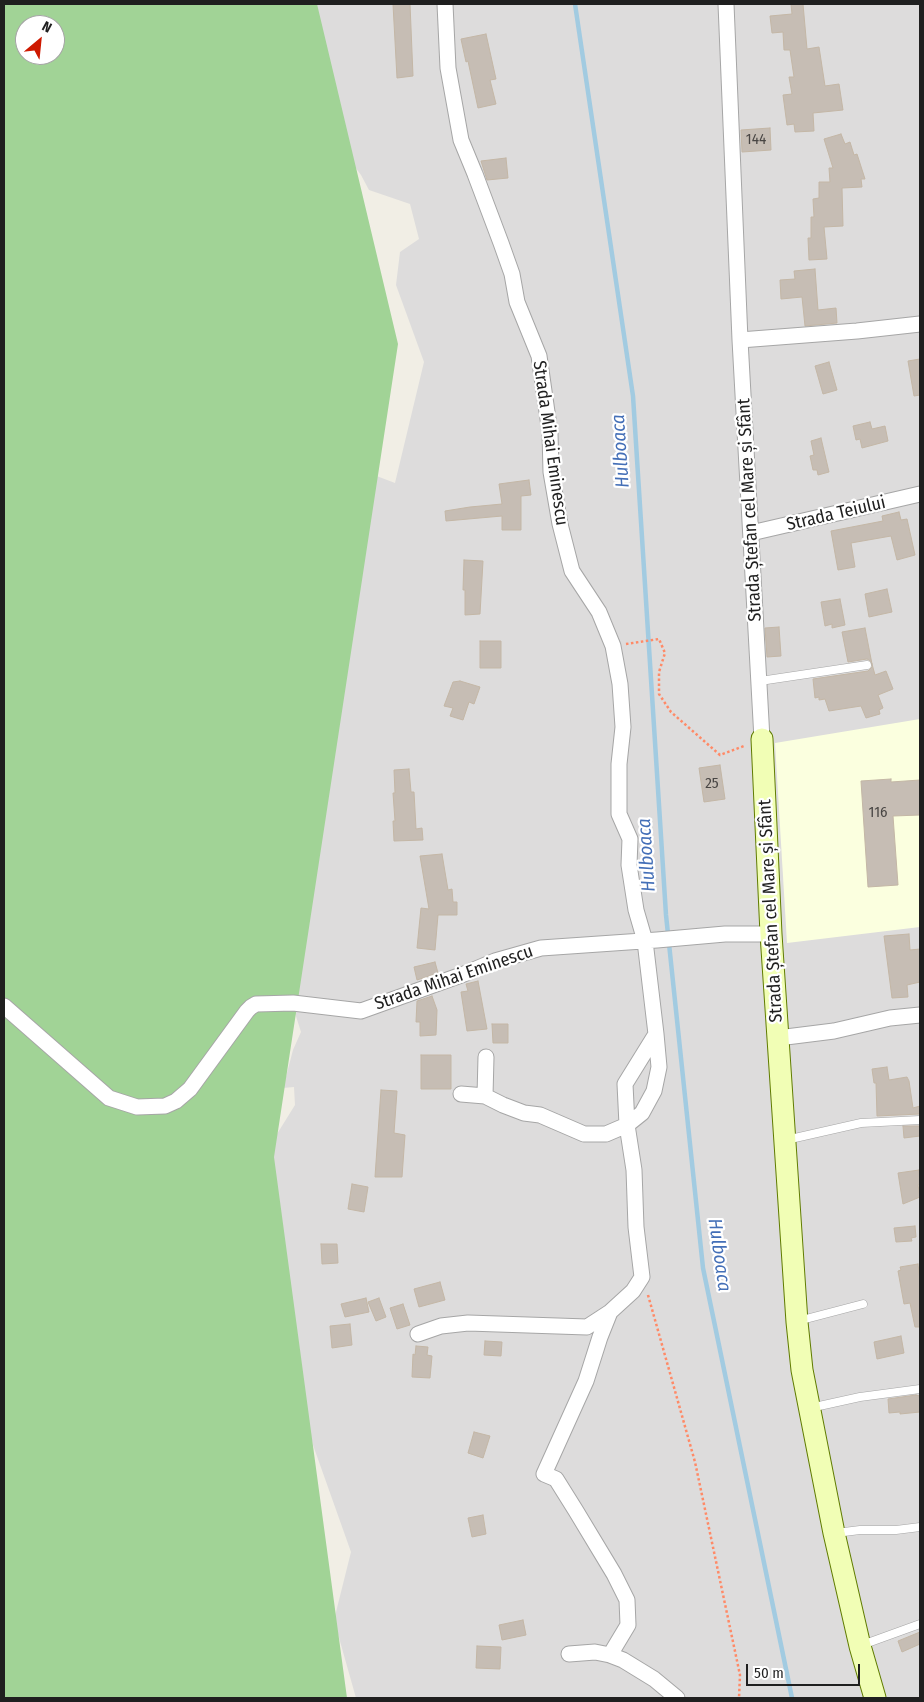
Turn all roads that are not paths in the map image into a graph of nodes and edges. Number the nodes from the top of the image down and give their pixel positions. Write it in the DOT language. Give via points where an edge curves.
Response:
graph roads {
  1 [pos="445,4"];
  2 [pos="726,4"];
  3 [pos="920,324"];
  4 [pos="740,340"];
  5 [pos="920,494"];
  6 [pos="751,533"];
  7 [pos="867,665"];
  8 [pos="760,681"];
  9 [pos="762,739"];
  10 [pos="771,934"];
  11 [pos="651,941"];
  12 [pos="4,1006"];
  13 [pos="920,1014"];
  14 [pos="656,1034"];
  15 [pos="778,1038"];
  16 [pos="486,1057"];
  17 [pos="460,1094"];
  18 [pos="485,1096"];
  19 [pos="920,1120"];
  20 [pos="627,1125"];
  21 [pos="784,1140"];
  22 [pos="863,1304"];
  23 [pos="610,1312"];
  24 [pos="796,1322"];
  25 [pos="418,1334"];
  26 [pos="920,1389"];
  27 [pos="808,1409"];
  28 [pos="920,1527"];
  29 [pos="834,1533"];
  30 [pos="920,1624"];
  31 [pos="860,1646"];
  32 [pos="568,1654"];
  33 [pos="610,1655"];
  34 [pos="677,1698"];
  35 [pos="875,1698"];
  1 -- 11 [label="street, Strada Mihai Eminescu" via="448,68 460,140 501,243 512,274 517,302 539,356 550,433 551,472 572,571 599,612 612,646 620,684 623,727 619,814 630,839 629,865 636,910"];
  2 -- 4 [label="street, Strada Ștefan cel Mare și Sfânt"];
  3 -- 4 [label="street"];
  4 -- 6 [label="street, Strada Ștefan cel Mare și Sfânt"];
  5 -- 6 [label="street, Strada Teiului"];
  6 -- 8 [label="street, Strada Ștefan cel Mare și Sfânt"];
  7 -- 8 [label="lane"];
  8 -- 9 [label="street, Strada Ștefan cel Mare și Sfânt"];
  9 -- 10 [label="street, Strada Ștefan cel Mare și Sfânt"];
  10 -- 11 [label="street, Strada Mihai Eminescu" via="725,934"];
  10 -- 15 [label="street, Strada Ștefan cel Mare și Sfânt"];
  11 -- 12 [label="street, Strada Mihai Eminescu" via="541,948 495,961 361,1011 293,1003 256,1004 251,1006 190,1089 165,1106 137,1107 109,1098"];
  11 -- 14 [label="street, Strada Mihai Eminescu"];
  13 -- 15 [label="street"];
  14 -- 20 [label="street" via="625,1084"];
  14 -- 20 [label="street, Strada Mihai Eminescu" via="659,1067 654,1091 642,1113"];
  15 -- 21 [label="street, Strada Ștefan cel Mare și Sfânt"];
  16 -- 18 [label="street"];
  17 -- 18 [label="street, Strada Mihai Eminescu"];
  18 -- 20 [label="street, Strada Mihai Eminescu" via="584,1134 606,1134"];
  19 -- 21 [label="lane" via="861,1123"];
  20 -- 23 [label="street" via="634,1170 642,1277 633,1291"];
  21 -- 24 [label="street, Strada Ștefan cel Mare și Sfânt"];
  22 -- 24 [label="lane"];
  23 -- 25 [label="street" via="588,1327 468,1323 441,1326"];
  23 -- 33 [label="street" via="586,1381 544,1474 556,1479 627,1600 628,1626"];
  24 -- 27 [label="street, Strada Ștefan cel Mare și Sfânt"];
  26 -- 27 [label="lane" via="860,1396"];
  27 -- 29 [label="street, Strada Ștefan cel Mare și Sfânt"];
  28 -- 29 [label="lane"];
  29 -- 31 [label="street, Strada Ștefan cel Mare și Sfânt"];
  30 -- 31 [label="lane"];
  31 -- 35 [label="street, Strada Ștefan cel Mare și Sfânt"];
  32 -- 33 [label="street" via="595,1652"];
  33 -- 34 [label="street" via="654,1678"];
}
